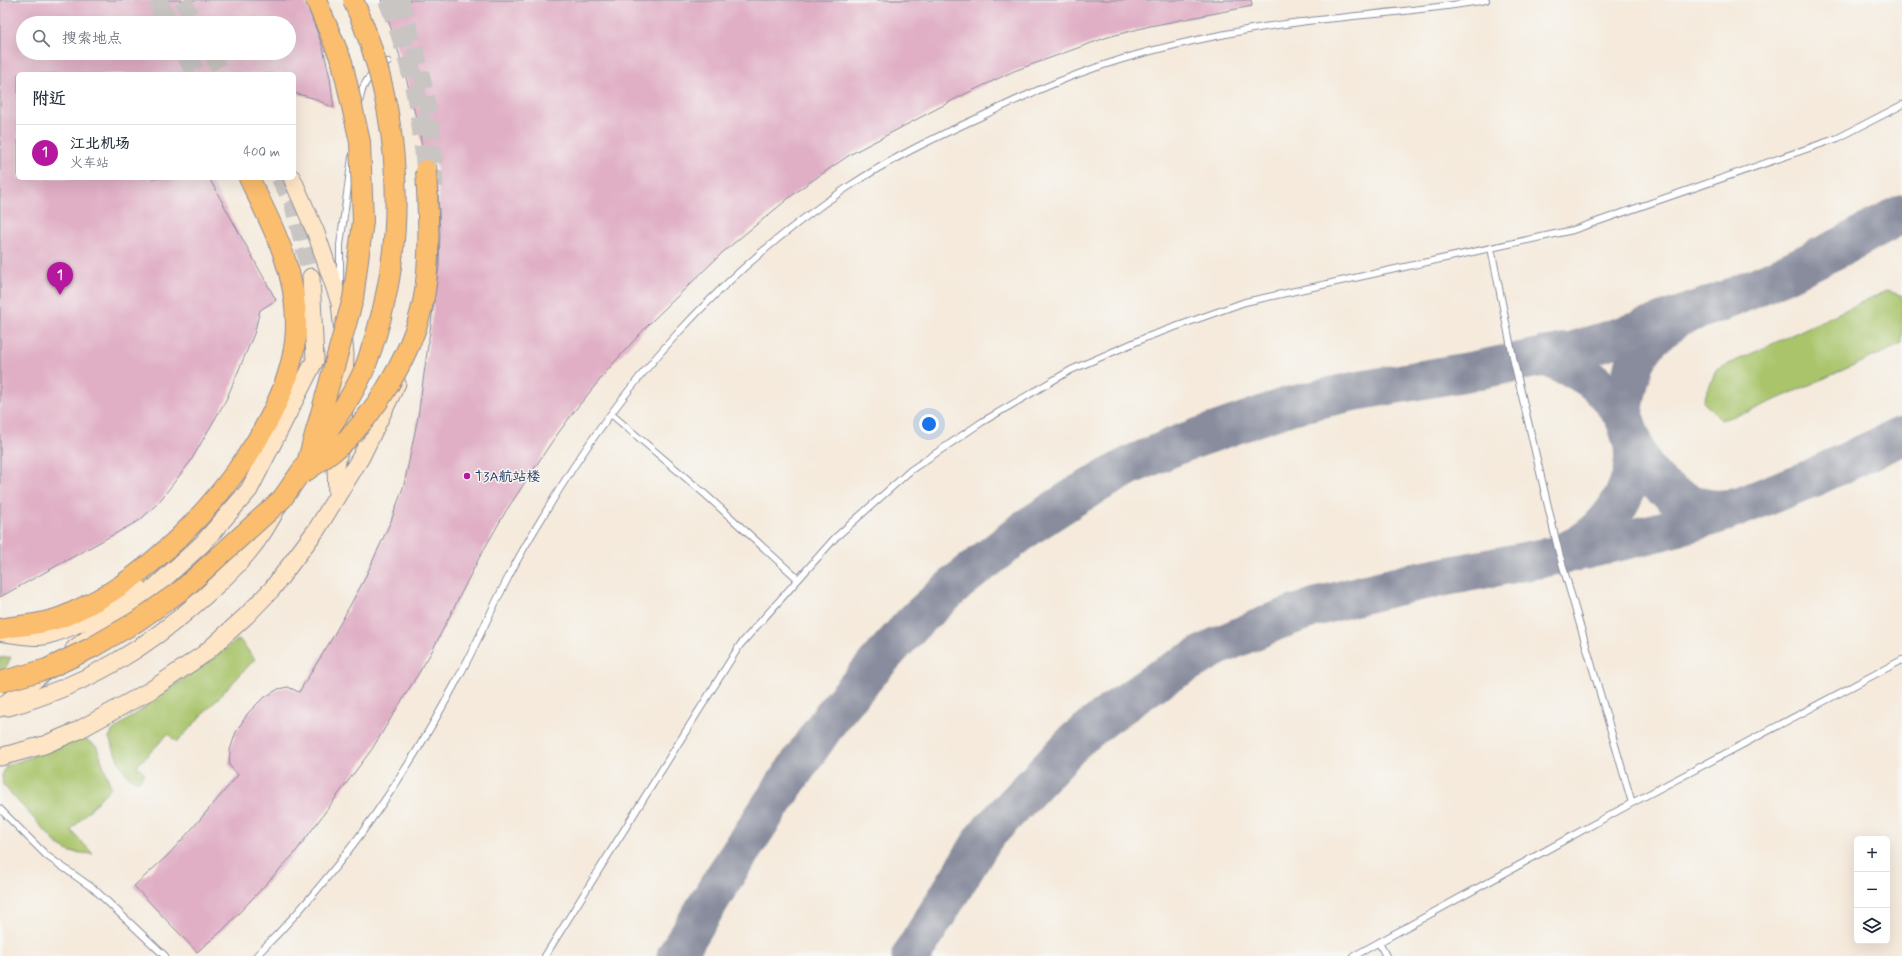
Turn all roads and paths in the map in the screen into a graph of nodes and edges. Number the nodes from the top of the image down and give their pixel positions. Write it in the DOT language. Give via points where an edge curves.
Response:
graph roads {
  1 [pos="316,0"];
  2 [pos="354,0"];
  3 [pos="1486,0"];
  4 [pos="388,62"];
  5 [pos="1902,105"];
  6 [pos="353,146"];
  7 [pos="352,153"];
  8 [pos="426,170"];
  9 [pos="250,180"];
  10 [pos="293,180"];
  11 [pos="434,243"];
  12 [pos="1491,248"];
  13 [pos="311,278"];
  14 [pos="340,303"];
  15 [pos="611,414"];
  16 [pos="303,470"];
  17 [pos="337,496"];
  18 [pos="282,499"];
  19 [pos="202,544"];
  20 [pos="798,579"];
  21 [pos="0,629"];
  22 [pos="0,633"];
  23 [pos="1902,660"];
  24 [pos="0,682"];
  25 [pos="0,708"];
  26 [pos="2,759"];
  27 [pos="1632,803"];
  28 [pos="0,810"];
  29 [pos="1379,943"];
  30 [pos="165,956"];
  31 [pos="256,956"];
  32 [pos="545,956"];
  33 [pos="1354,956"];
  34 [pos="1386,956"];
  1 -- 16 [label="highway, bridge" via="342,62 360,142 363,221 353,299"];
  2 -- 16 [label="highway, bridge" via="380,71 391,128 397,195 393,258 383,311 367,363"];
  3 -- 15 [label="lane" via="1449,7 1298,21 1167,48 1074,75 932,139 849,186 743,269 670,340"];
  4 -- 6 [label="lane" via="370,75 360,92"];
  5 -- 12 [label="lane" via="1838,138 1573,230"];
  7 -- 14 [label="lane" via="340,245"];
  8 -- 16 [label="highway, bridge" via="428,209 424,297 410,343 389,387 354,432 339,446"];
  9 -- 21 [label="highway" via="288,262 296,313 290,364 276,404 261,433 235,475 200,514 172,544 120,586 67,615"];
  10 -- 14 [label="main road" via="316,232"];
  11 -- 17 [label="main road" via="417,338 383,415"];
  12 -- 20 [label="lane" via="1245,302 1147,337 1071,370 982,422 911,470 835,538"];
  12 -- 27 [label="lane" via="1514,362 1559,553"];
  13 -- 19 [label="main road" via="315,360 249,490"];
  14 -- 17 [label="main road" via="345,354 343,429 336,467"];
  15 -- 20 [label="lane" via="706,494"];
  15 -- 31 [label="lane" via="561,485 528,540 458,679 399,780 360,838 289,923"];
  16 -- 18 [label="highway, bridge"];
  17 -- 26 [label="main road" via="317,530 272,589 204,654 151,690 77,731"];
  18 -- 24 [label="highway, bridge" via="183,589 136,622 47,670"];
  18 -- 25 [label="main road" via="256,545 224,580 176,622 123,659 67,687"];
  19 -- 22 [label="main road" via="103,611 72,626 43,636"];
  19 -- 25 [label="main road" via="154,588"];
  20 -- 32 [label="lane" via="740,645"];
  23 -- 27 [label="lane"];
  27 -- 29 [label="lane"];
  28 -- 30 [label="lane" via="47,856 94,889"];
  29 -- 33 [label="lane"];
  29 -- 34 [label="lane"];
}
